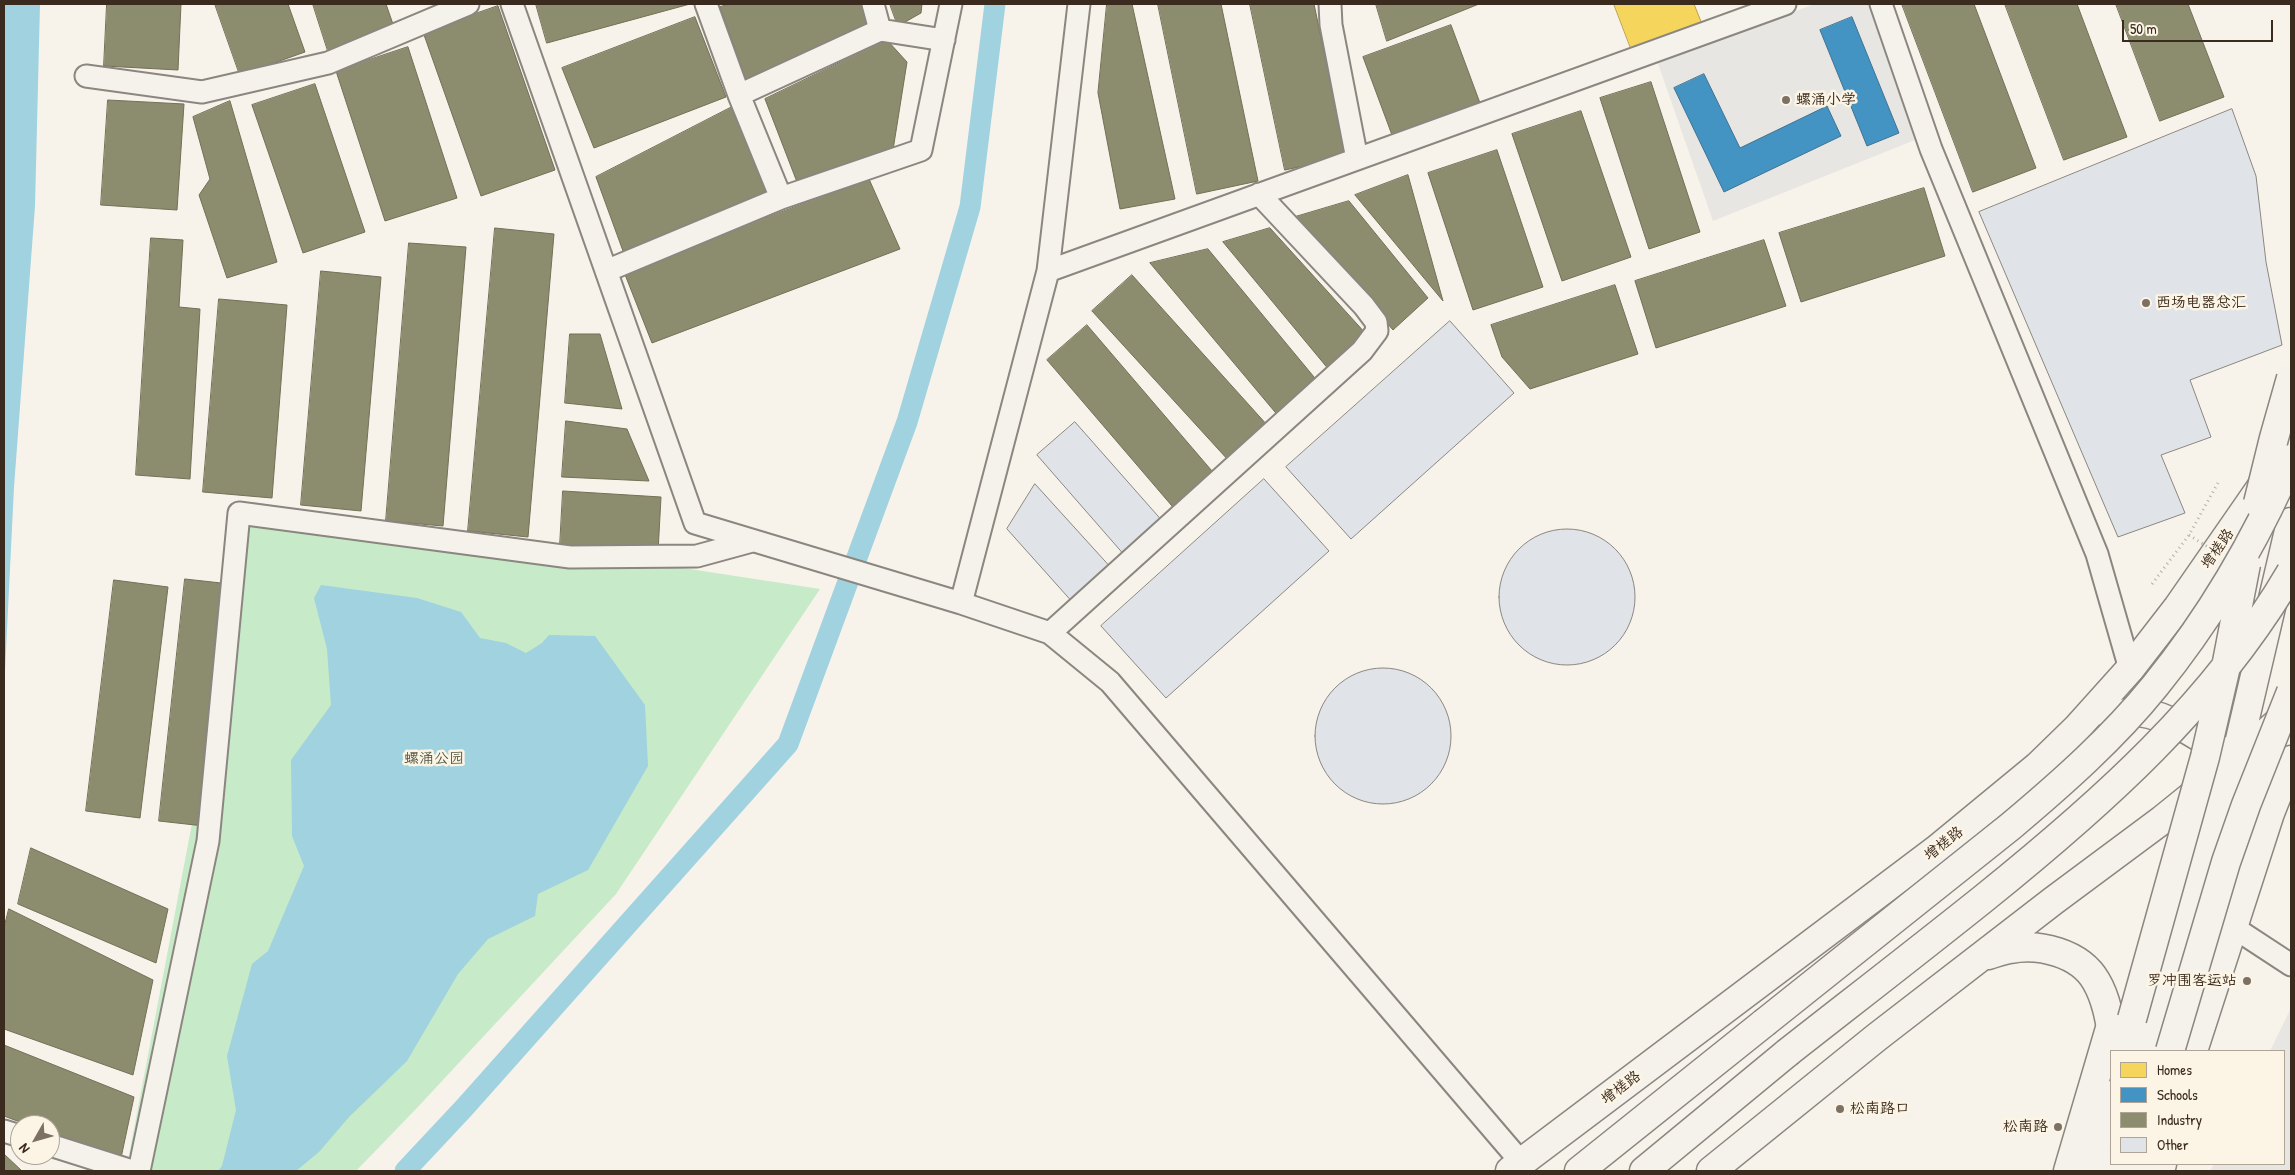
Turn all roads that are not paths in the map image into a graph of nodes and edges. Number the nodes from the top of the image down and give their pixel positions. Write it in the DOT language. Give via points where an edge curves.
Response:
graph roads {
  1 [pos="468,4"];
  2 [pos="512,4"];
  3 [pos="706,4"];
  4 [pos="873,4"];
  5 [pos="951,4"];
  6 [pos="1079,4"];
  7 [pos="1330,4"];
  8 [pos="1785,4"];
  9 [pos="1881,4"];
  10 [pos="880,30"];
  11 [pos="944,40"];
  12 [pos="86,76"];
  13 [pos="739,95"];
  14 [pos="1357,159"];
  15 [pos="1258,194"];
  16 [pos="781,198"];
  17 [pos="606,271"];
  18 [pos="1048,271"];
  19 [pos="2291,378"];
  20 [pos="2291,432"];
  21 [pos="2291,459"];
  22 [pos="2291,522"];
  23 [pos="752,541"];
  24 [pos="2291,572"];
  25 [pos="960,603"];
  26 [pos="1050,633"];
  27 [pos="2130,669"];
  28 [pos="2291,692"];
  29 [pos="2291,710"];
  30 [pos="2069,736"];
  31 [pos="2291,760"];
  32 [pos="2235,761"];
  33 [pos="2270,813"];
  34 [pos="2233,927"];
  35 [pos="1978,958"];
  36 [pos="2291,965"];
  37 [pos="2113,1038"];
  38 [pos="2123,1050"];
  39 [pos="2148,1050"];
  40 [pos="2170,1050"];
  41 [pos="2193,1050"];
  42 [pos="2110,1099"];
  43 [pos="60,1148"];
  44 [pos="1516,1167"];
  45 [pos="132,1171"];
  46 [pos="139,1171"];
  47 [pos="1579,1171"];
  48 [pos="1644,1171"];
  49 [pos="1711,1171"];
  50 [pos="2068,1171"];
  51 [pos="2090,1171"];
  1 -- 12 [label="street" via="328,63 202,92"];
  2 -- 17 [label="street"];
  3 -- 13 [label="street"];
  4 -- 10 [label="street"];
  5 -- 11 [label="street"];
  6 -- 18 [label="street"];
  7 -- 14 [label="street" via="1331,25"];
  8 -- 14 [label="street"];
  9 -- 27 [label="street" via="1931,149 2097,554"];
  10 -- 11 [label="street"];
  10 -- 13 [label="street"];
  11 -- 16 [label="street" via="921,150"];
  13 -- 16 [label="street"];
  14 -- 15 [label="street"];
  15 -- 18 [label="street"];
  15 -- 26 [label="street" via="1364,306 1376,322 1377,332 1362,351"];
  16 -- 17 [label="street"];
  17 -- 23 [label="street" via="695,523"];
  18 -- 25 [label="street"];
  19 -- 38 [label="main road, bridge" via="2257,511 2205,757"];
  20 -- 27 [label="main road, 增槎路" via="2273,470"];
  21 -- 47 [label="main road, 增槎路, bridge" via="2260,524 2216,602 2154,687 2120,724 2055,789 2011,826"];
  22 -- 32 [label="main road"];
  23 -- 25 [label="street"];
  23 -- 46 [label="street" via="697,556 570,557 239,513 208,841"];
  24 -- 48 [label="main road, bridge" via="2251,634 2203,696 2132,772 2015,874 1787,1053"];
  25 -- 26 [label="street"];
  26 -- 44 [label="street" via="1110,682"];
  27 -- 30 [label="main road, 增槎路"];
  28 -- 40 [label="main road, bridge" via="2226,862"];
  29 -- 32 [label="main road"];
  30 -- 32 [label="main road" via="2104,720 2137,712 2182,728"];
  30 -- 44 [label="main road, 增槎路" via="2038,766 1936,850"];
  31 -- 33 [label="main road"];
  32 -- 33 [label="main road" via="2256,777 2266,790"];
  32 -- 35 [label="main road"];
  32 -- 39 [label="main road"];
  33 -- 34 [label="main road"];
  34 -- 36 [label="street"];
  34 -- 41 [label="main road"];
  35 -- 37 [label="main road" via="2010,949 2030,948 2061,953 2076,961 2096,980"];
  35 -- 49 [label="main road"];
  37 -- 50 [label="main road"];
  42 -- 51 [label="main road"];
  43 -- 45 [label="street"];
}
